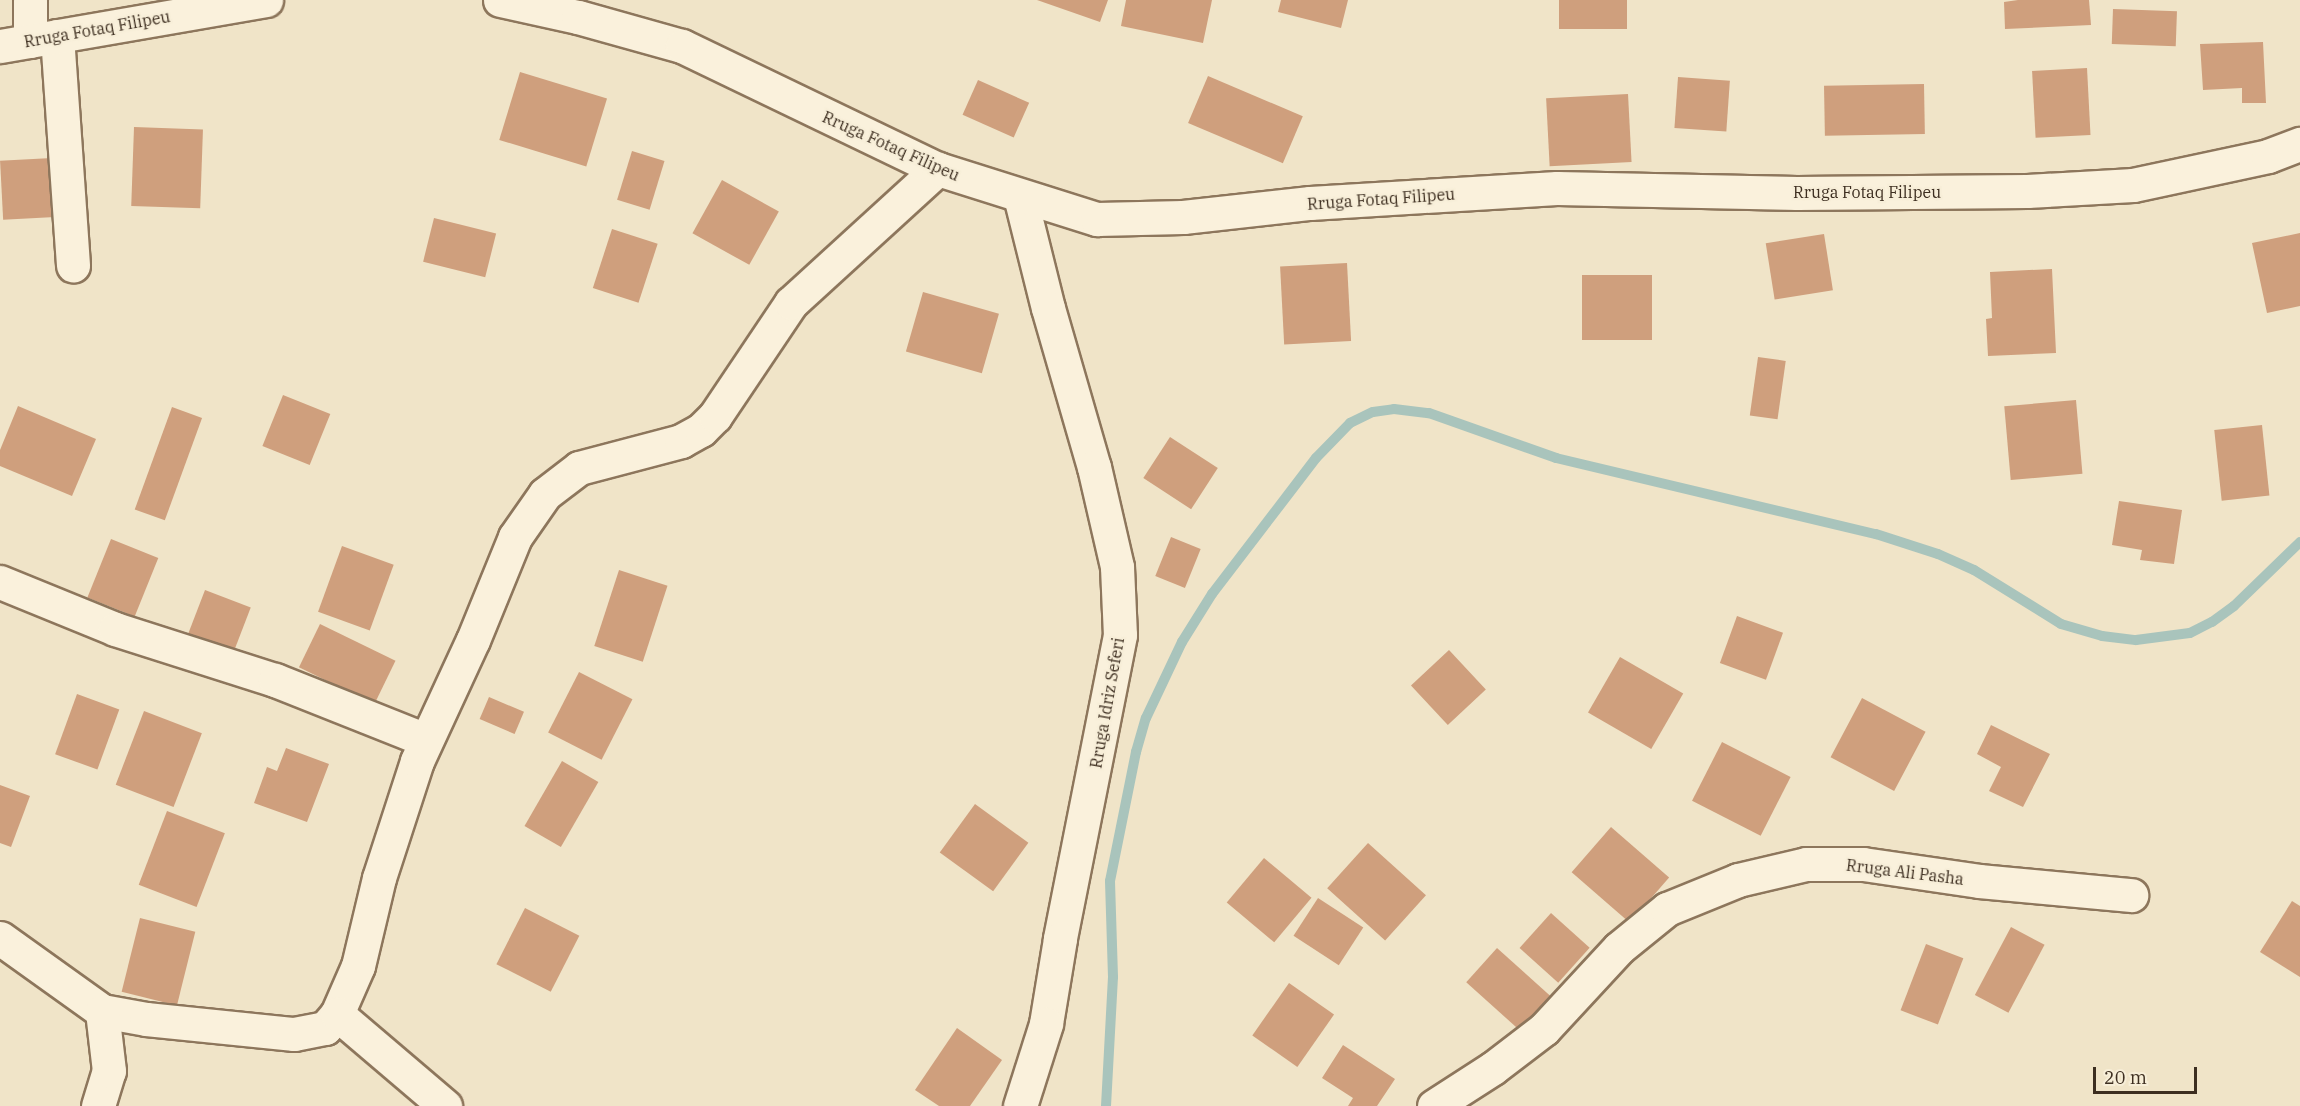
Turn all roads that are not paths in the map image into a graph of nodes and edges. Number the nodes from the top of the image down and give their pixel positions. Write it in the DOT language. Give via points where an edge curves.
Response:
graph roads {
  1 [pos="30,0"];
  2 [pos="266,0"];
  3 [pos="504,0"];
  4 [pos="29,41"];
  5 [pos="2300,144"];
  6 [pos="938,169"];
  7 [pos="1020,196"];
  8 [pos="73,265"];
  9 [pos="0,582"];
  10 [pos="426,740"];
  11 [pos="2131,895"];
  12 [pos="0,938"];
  13 [pos="102,1011"];
  14 [pos="337,1014"];
  15 [pos="98,1106"];
  16 [pos="445,1106"];
  17 [pos="1020,1106"];
  18 [pos="1434,1106"];
  1 -- 4 [label="street"];
  2 -- 4 [label="street, Rruga Fotaq Filipeu"];
  3 -- 6 [label="street, Rruga Fotaq Filipeu" via="682,46"];
  4 -- 8 [label="street"];
  5 -- 7 [label="street, Rruga Fotaq Filipeu" via="2268,156 2133,185 2027,191 1797,193 1557,188 1310,203 1183,217 1097,219"];
  6 -- 7 [label="street, Rruga Fotaq Filipeu"];
  6 -- 10 [label="street" via="791,303 715,416 700,430 681,441 579,468 545,494 514,537 473,640"];
  7 -- 17 [label="street, Rruga Idriz Seferi" via="1118,567 1120,635 1046,1024"];
  9 -- 10 [label="street" via="115,629 275,680"];
  10 -- 14 [label="street" via="379,878 358,966"];
  11 -- 18 [label="street, Rruga Ali Pasha" via="1979,881 1863,864 1806,864 1738,880 1667,909 1619,948 1544,1029"];
  12 -- 13 [label="street"];
  13 -- 14 [label="street" via="294,1034 325,1028"];
  13 -- 15 [label="street" via="108,1071"];
  14 -- 16 [label="street"];
}
